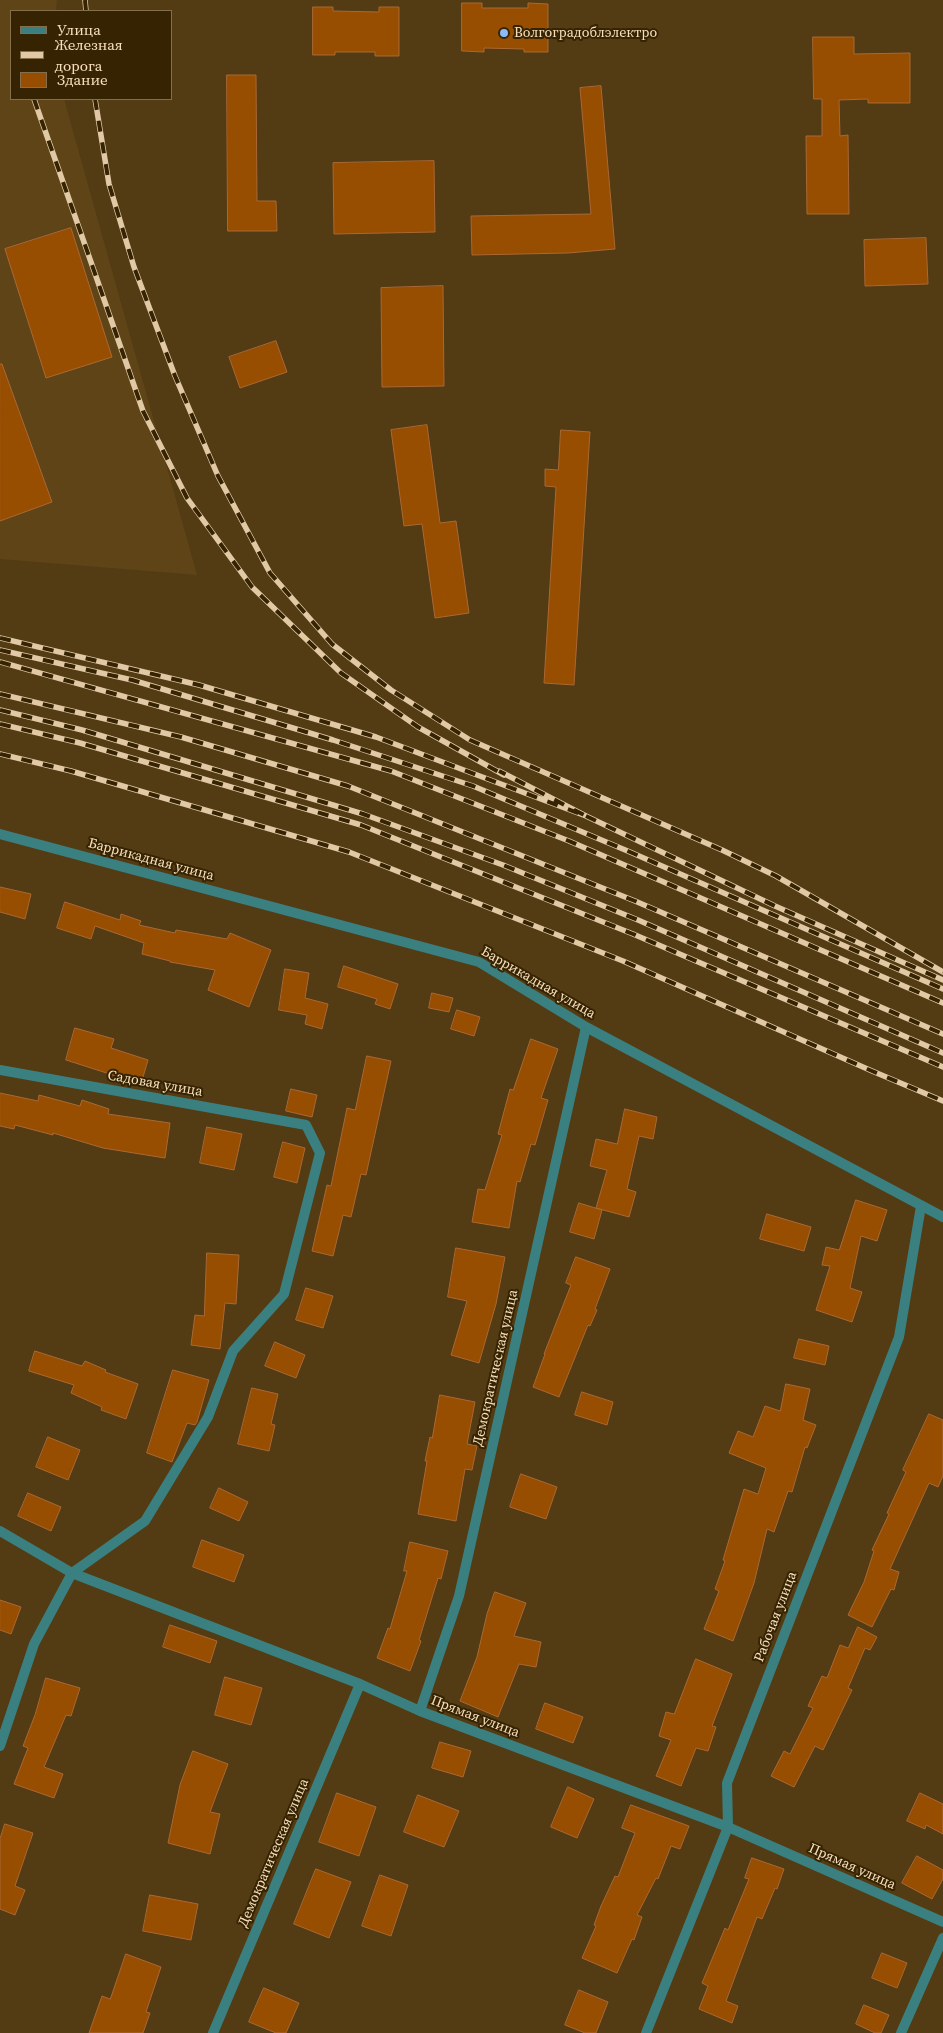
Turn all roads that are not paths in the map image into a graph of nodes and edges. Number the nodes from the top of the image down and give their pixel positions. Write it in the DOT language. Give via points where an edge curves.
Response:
graph roads {
  1 [pos="0,834"];
  2 [pos="586,1027"];
  3 [pos="0,1070"];
  4 [pos="921,1206"];
  5 [pos="943,1217"];
  6 [pos="0,1531"];
  7 [pos="72,1573"];
  8 [pos="360,1684"];
  9 [pos="420,1711"];
  10 [pos="0,1746"];
  11 [pos="728,1827"];
  12 [pos="943,1922"];
  13 [pos="943,1938"];
  14 [pos="213,2033"];
  15 [pos="646,2033"];
  16 [pos="901,2033"];
  1 -- 2 [label="street, Баррикадная улица" via="479,962"];
  2 -- 4 [label="street, Баррикадная улица"];
  2 -- 9 [label="street, Демократическая улица" via="459,1596"];
  3 -- 7 [label="street, Садовая улица" via="306,1125 320,1153 284,1294 233,1351 208,1416 145,1521"];
  4 -- 5 [label="street, Баррикадная улица"];
  4 -- 11 [label="street, Рабочая улица" via="900,1337 727,1783"];
  6 -- 7 [label="street, Прямая улица"];
  7 -- 8 [label="street, Прямая улица"];
  7 -- 10 [label="street" via="34,1644"];
  8 -- 9 [label="street, Прямая улица"];
  8 -- 14 [label="street, Демократическая улица"];
  9 -- 11 [label="street, Прямая улица"];
  11 -- 12 [label="street, Прямая улица"];
  11 -- 15 [label="street, Рабочая улица"];
  13 -- 16 [label="street"];
}
